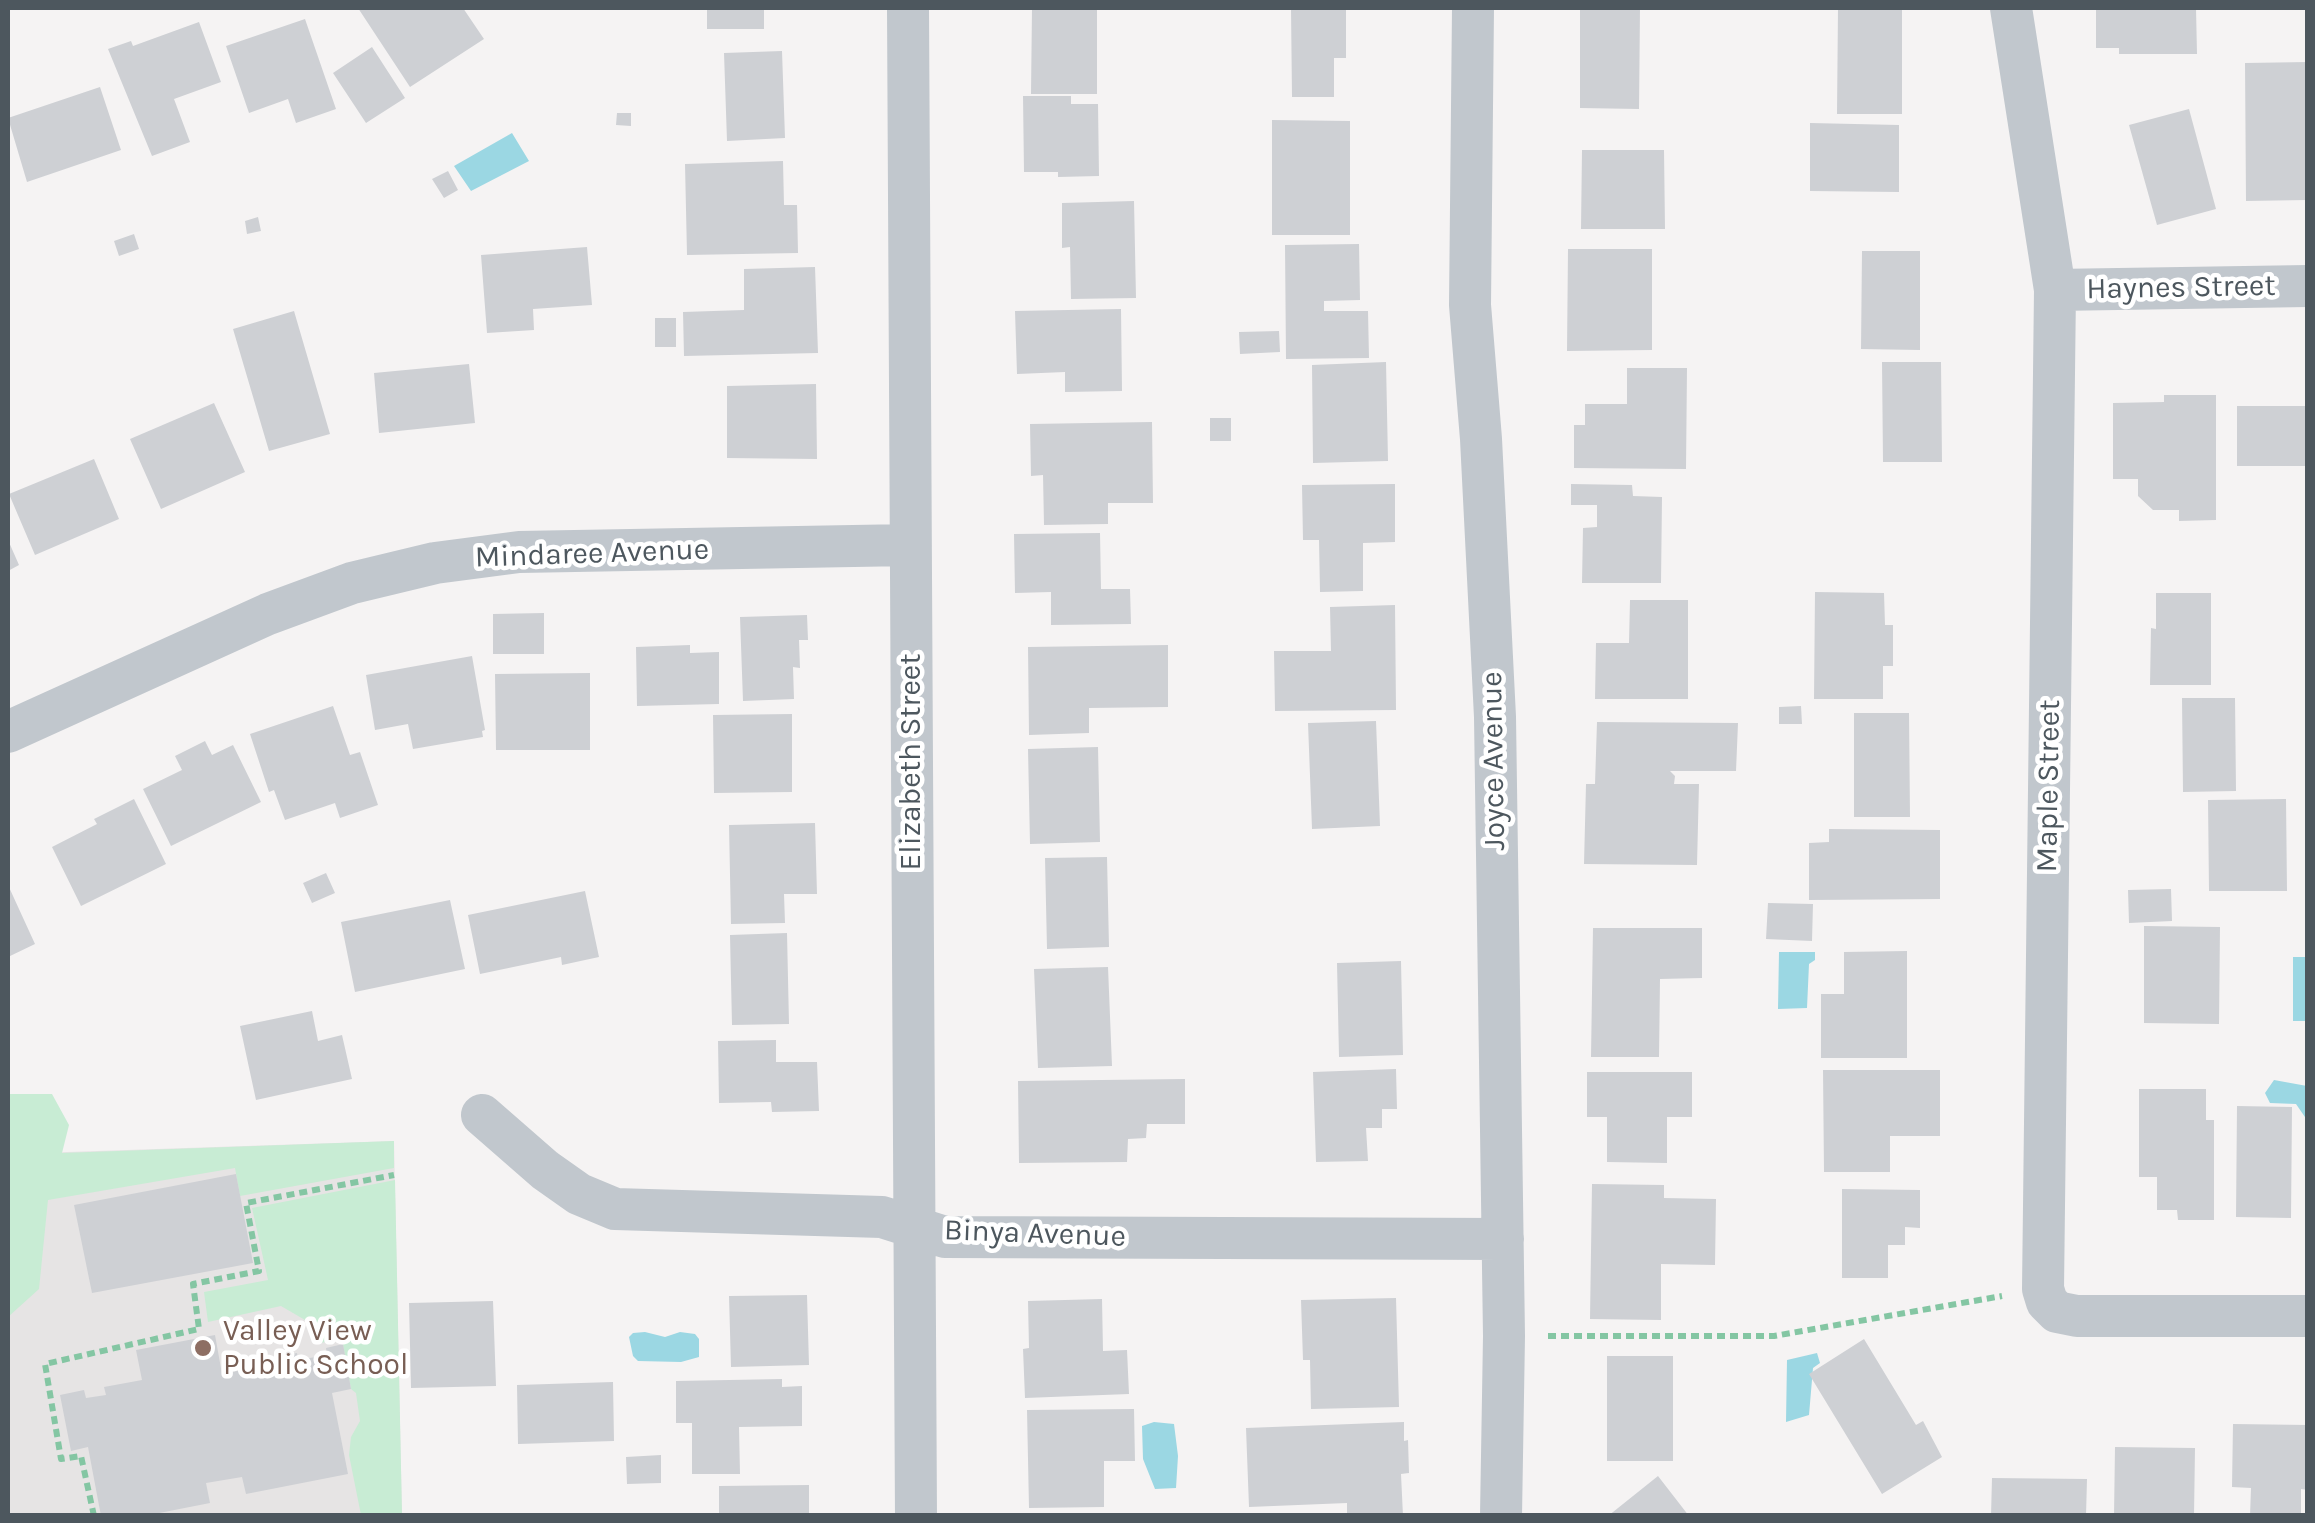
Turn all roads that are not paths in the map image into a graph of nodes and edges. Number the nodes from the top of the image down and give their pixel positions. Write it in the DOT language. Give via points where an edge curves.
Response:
graph roads {
  1 [pos="908,8"];
  2 [pos="1473,8"];
  3 [pos="2011,8"];
  4 [pos="2308,286"];
  5 [pos="2055,290"];
  6 [pos="909,545"];
  7 [pos="8,732"];
  8 [pos="482,1115"];
  9 [pos="915,1225"];
  10 [pos="1503,1239"];
  11 [pos="2308,1316"];
  12 [pos="916,1516"];
  13 [pos="1502,1516"];
  1 -- 6 [label="street, Elizabeth Street"];
  2 -- 10 [label="street, Joyce Avenue" via="1470,305 1495,717"];
  3 -- 5 [label="street, Maple Street"];
  4 -- 5 [label="street, Haynes Street"];
  5 -- 11 [label="street, Maple Street" via="2046,1302 2077,1316"];
  6 -- 7 [label="street, Mindaree Avenue" via="519,552 435,562 268,614"];
  6 -- 9 [label="street, Elizabeth Street"];
  8 -- 9 [label="street, Binya Avenue" via="544,1170 615,1209 882,1217"];
  9 -- 10 [label="street, Binya Avenue" via="945,1237"];
  9 -- 12 [label="street, Elizabeth Street"];
  10 -- 13 [label="street, Joyce Avenue"];
}
